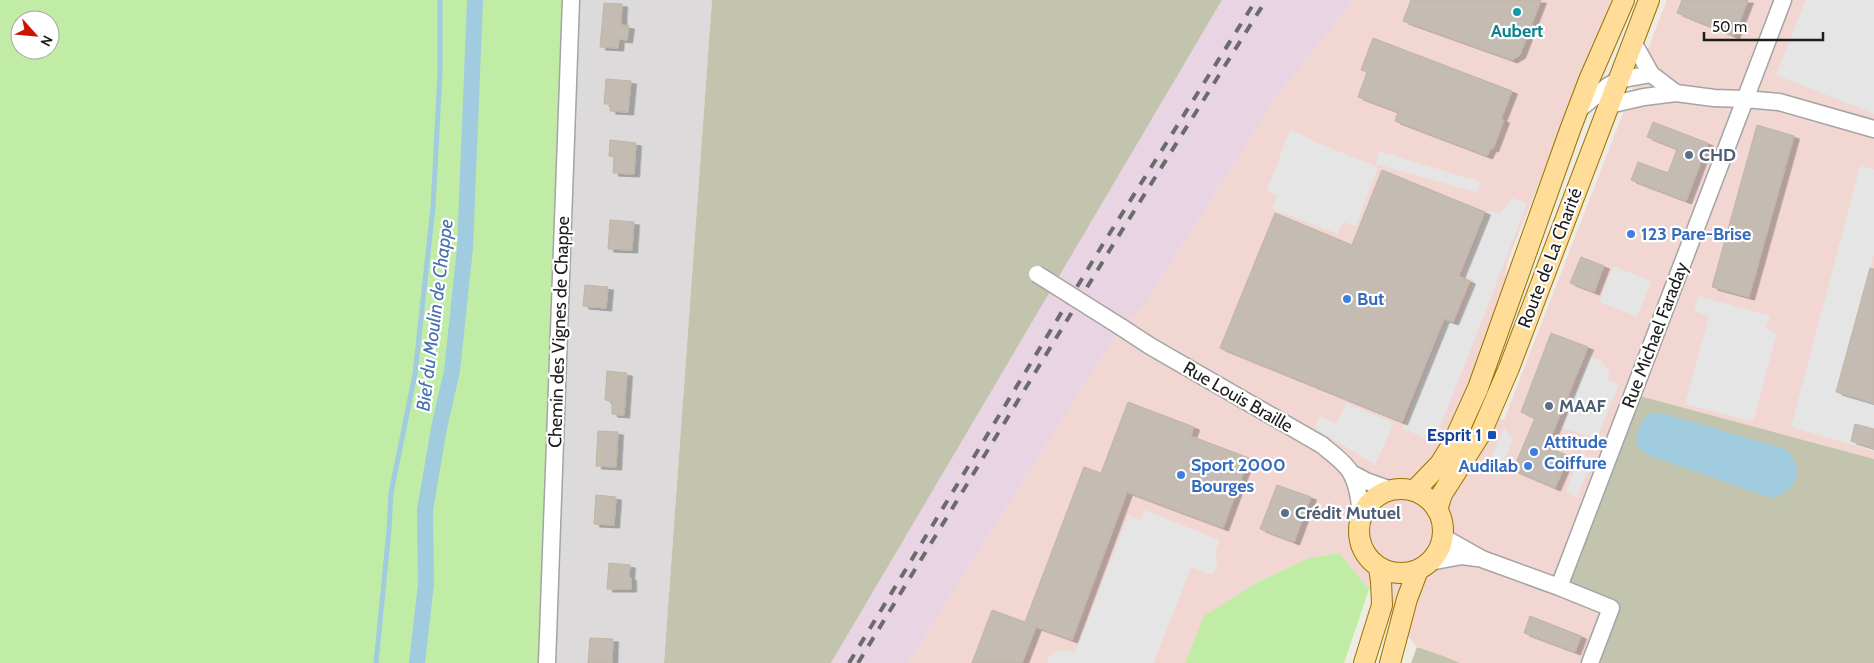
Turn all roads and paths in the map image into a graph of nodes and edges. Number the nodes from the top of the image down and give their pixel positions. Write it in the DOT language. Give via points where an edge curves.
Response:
graph roads {
  1 [pos="571,0"];
  2 [pos="1624,0"];
  3 [pos="1635,0"];
  4 [pos="1649,0"];
  5 [pos="1783,0"];
  6 [pos="1633,42"];
  7 [pos="1651,74"];
  8 [pos="1612,90"];
  9 [pos="1676,93"];
  10 [pos="1744,99"];
  11 [pos="1578,110"];
  12 [pos="1874,128"];
  13 [pos="1037,274"];
  14 [pos="1351,472"];
  15 [pos="1391,490"];
  16 [pos="1414,491"];
  17 [pos="1437,510"];
  18 [pos="1361,516"];
  19 [pos="1443,537"];
  20 [pos="1482,559"];
  21 [pos="1424,566"];
  22 [pos="1379,568"];
  23 [pos="1559,586"];
  24 [pos="547,663"];
  25 [pos="1364,663"];
  26 [pos="1390,663"];
  27 [pos="1590,663"];
  1 -- 24 [label="street, Chemin des Vignes de Chappe"];
  2 -- 11 [label="main road, Route de La Charité"];
  3 -- 8 [label="main road" via="1607,75"];
  4 -- 6 [label="main road, Route de La Charité"];
  5 -- 10 [label="street, Rue Michael Faraday"];
  6 -- 7 [label="street"];
  6 -- 8 [label="main road, Route de La Charité"];
  7 -- 8 [label="street"];
  7 -- 9 [label="street"];
  8 -- 9 [label="street" via="1644,97"];
  8 -- 11 [label="street"];
  8 -- 17 [label="main road, Route de La Charité" via="1489,415 1442,494"];
  9 -- 10 [label="street"];
  10 -- 12 [label="street" via="1779,102"];
  10 -- 23 [label="street, Rue Michael Faraday"];
  11 -- 16 [label="main road, Route de La Charité" via="1478,388 1440,464"];
  13 -- 14 [label="street, Rue Louis Braille, bridge" via="1150,346 1322,445"];
  14 -- 15 [label="street, Rue Louis Braille"];
  14 -- 18 [label="street, Rue Louis Braille"];
  15 -- 16 [label="main road"];
  15 -- 18 [label="main road" via="1373,499"];
  16 -- 17 [label="main road" via="1428,498"];
  17 -- 19 [label="main road"];
  18 -- 22 [label="main road" via="1360,545"];
  19 -- 20 [label="street"];
  19 -- 21 [label="main road" via="1439,551"];
  20 -- 21 [label="street" via="1462,556"];
  20 -- 23 [label="street"];
  21 -- 22 [label="main road" via="1398,574"];
  21 -- 26 [label="main road" via="1407,599"];
  22 -- 25 [label="main road" via="1382,605"];
  23 -- 27 [label="street" via="1611,608"];
}
